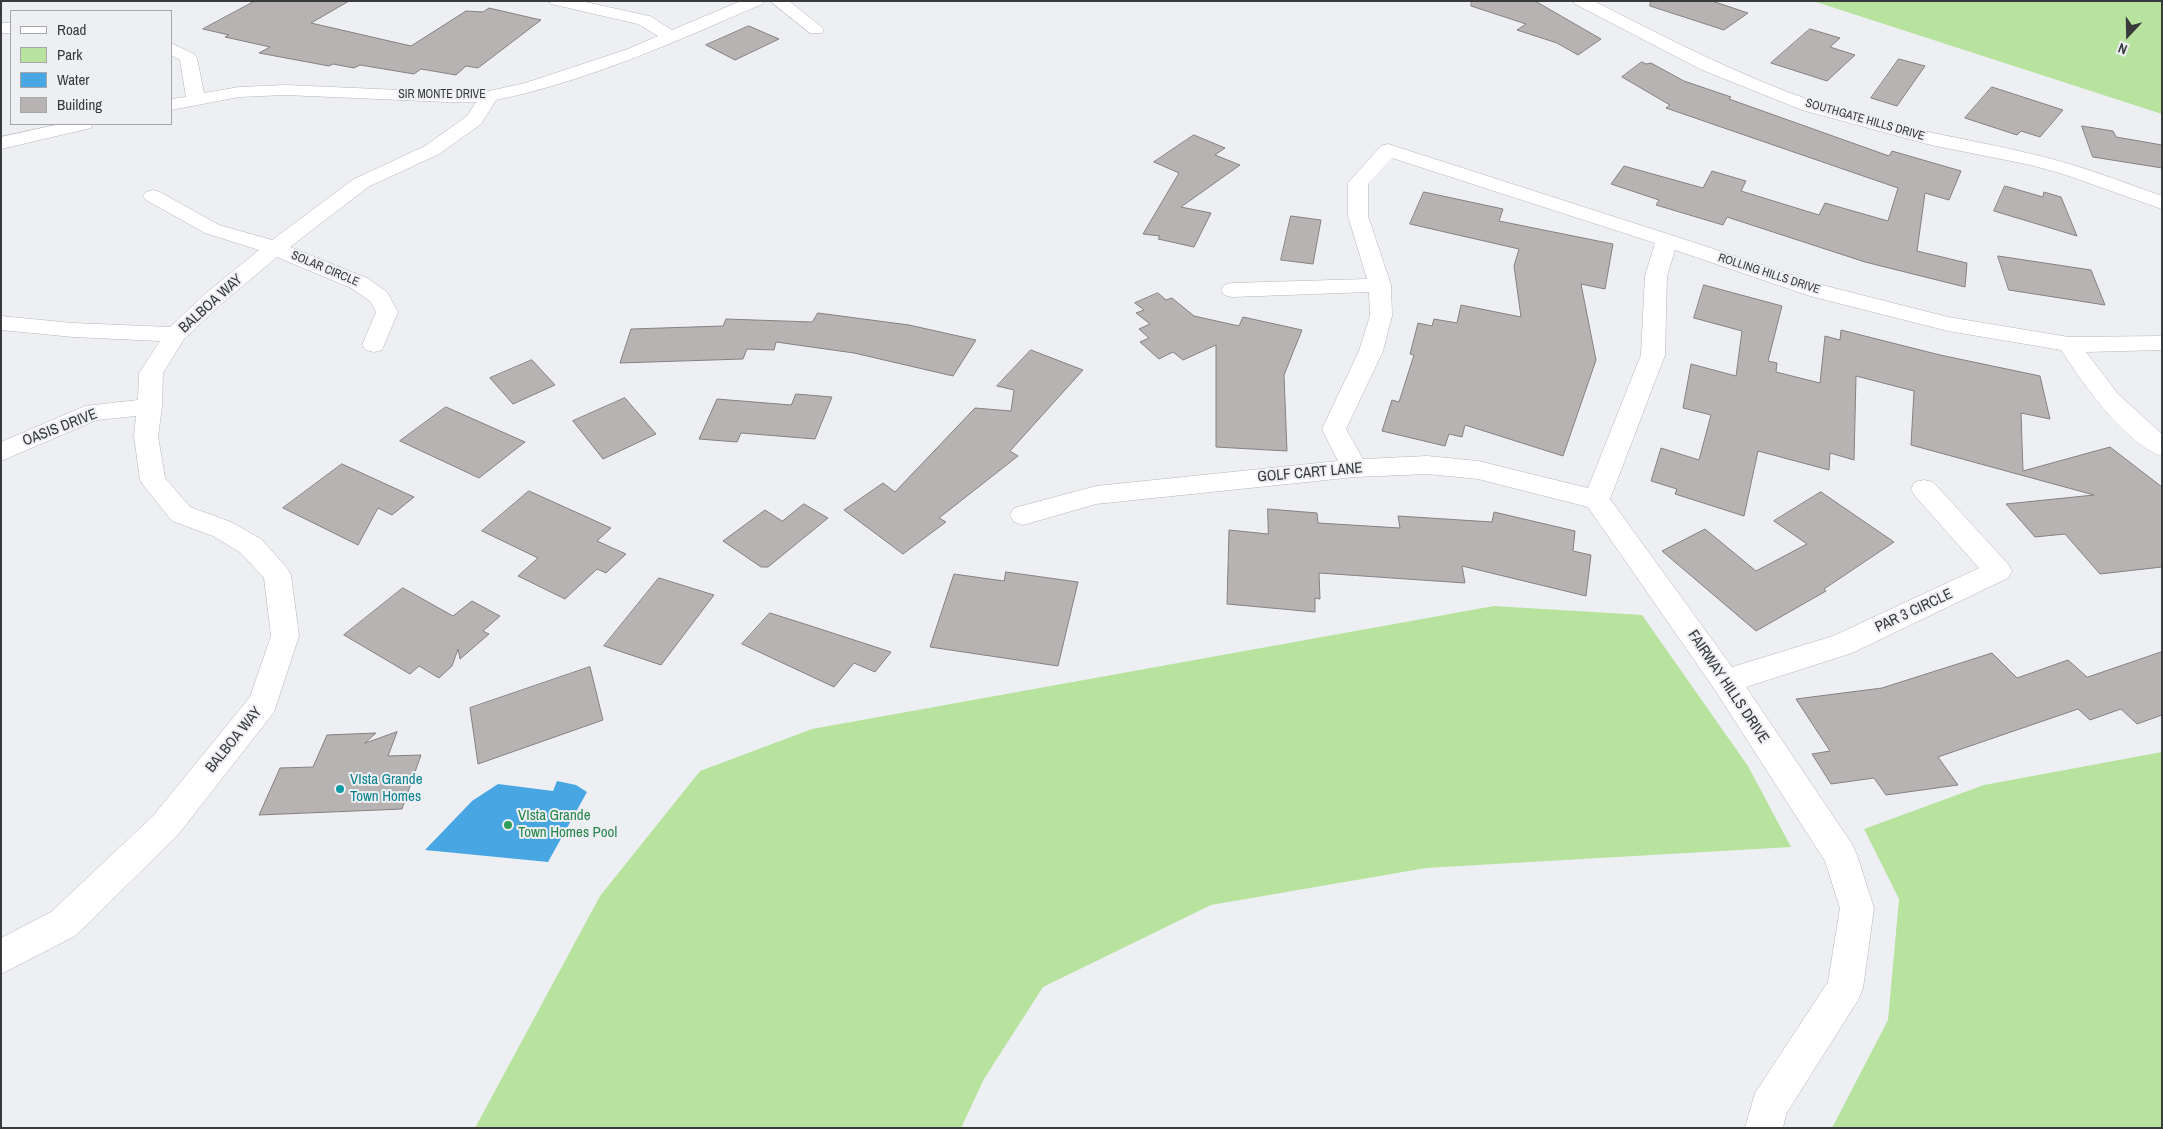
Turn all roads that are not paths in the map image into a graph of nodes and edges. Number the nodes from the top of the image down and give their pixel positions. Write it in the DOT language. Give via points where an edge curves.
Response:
graph roads {
  1 [pos="557,1"];
  2 [pos="756,1"];
  3 [pos="778,1"];
  4 [pos="1581,1"];
  5 [pos="816,29"];
  6 [pos="671,37"];
  7 [pos="172,49"];
  8 [pos="489,96"];
  9 [pos="196,99"];
  10 [pos="172,105"];
  11 [pos="79,125"];
  12 [pos="1,142"];
  13 [pos="153,196"];
  14 [pos="2162,203"];
  15 [pos="1667,240"];
  16 [pos="275,248"];
  17 [pos="1380,285"];
  18 [pos="1232,290"];
  19 [pos="1,323"];
  20 [pos="176,334"];
  21 [pos="2162,343"];
  22 [pos="374,344"];
  23 [pos="2069,344"];
  24 [pos="150,407"];
  25 [pos="2162,447"];
  26 [pos="1,452"];
  27 [pos="1355,468"];
  28 [pos="1924,489"];
  29 [pos="1597,500"];
  30 [pos="1022,515"];
  31 [pos="1726,681"];
  32 [pos="1,957"];
  33 [pos="1764,1128"];
  1 -- 6 [label="street" via="644,20"];
  2 -- 6 [label="street, SIR MONTE DRIVE"];
  3 -- 5 [label="street"];
  4 -- 14 [label="street, SOUTHGATE HILLS DRIVE" via="1706,65 1810,106 1931,139 2070,170"];
  6 -- 8 [label="street, SIR MONTE DRIVE" via="634,53 529,88"];
  7 -- 9 [label="street" via="188,58"];
  8 -- 9 [label="street, SIR MONTE DRIVE" via="285,90 239,92"];
  8 -- 16 [label="street, BALBOA WAY" via="474,120 439,145 361,183"];
  9 -- 10 [label="street, SIR MONTE DRIVE"];
  11 -- 12 [label="street"];
  13 -- 16 [label="street" via="212,229"];
  15 -- 17 [label="street, ROLLING HILLS DRIVE" via="1388,150 1358,183 1358,216"];
  15 -- 23 [label="street, ROLLING HILLS DRIVE" via="1818,291 1948,324"];
  15 -- 29 [label="street" via="1656,276 1653,355"];
  16 -- 20 [label="street, BALBOA WAY"];
  16 -- 22 [label="street, SOLAR CIRCLE" via="360,283 379,297 387,312"];
  17 -- 18 [label="street"];
  17 -- 27 [label="street" via="1381,316 1371,351 1334,428"];
  19 -- 20 [label="street"];
  20 -- 24 [label="street, BALBOA WAY" via="151,373"];
  21 -- 23 [label="street, ROLLING HILLS DRIVE"];
  23 -- 25 [label="street" via="2114,408"];
  24 -- 26 [label="street, OASIS DRIVE" via="94,412"];
  24 -- 32 [label="street, BALBOA WAY" via="146,436 153,480 182,514 222,529 252,546 277,575 285,636 263,702 165,826 63,924"];
  27 -- 29 [label="street, GOLF CART LANE" via="1427,465 1478,470"];
  27 -- 30 [label="street, GOLF CART LANE" via="1096,495"];
  28 -- 31 [label="street, PAR 3 CIRCLE" via="1998,571 1842,645"];
  29 -- 31 [label="street, FAIRWAY HILLS DRIVE"];
  31 -- 33 [label="street, FAIRWAY HILLS DRIVE" via="1840,855 1857,908 1845,988 1769,1107"];
}
